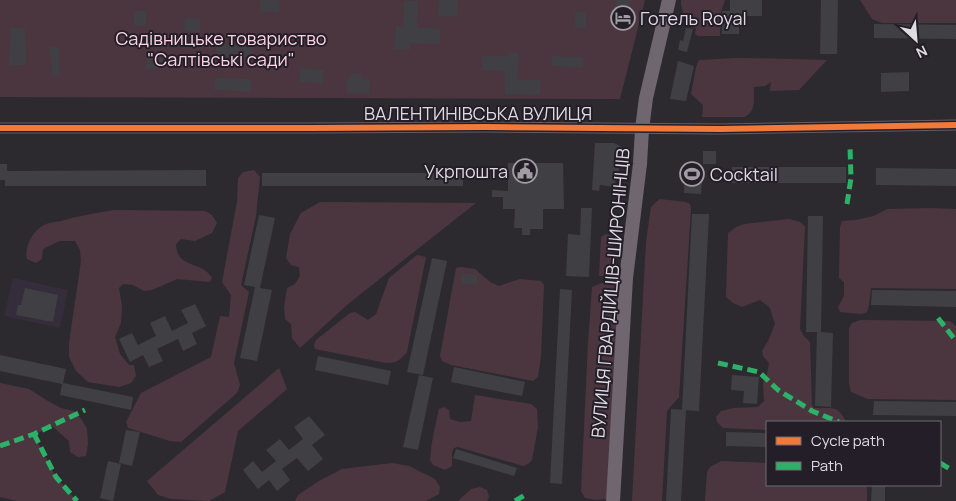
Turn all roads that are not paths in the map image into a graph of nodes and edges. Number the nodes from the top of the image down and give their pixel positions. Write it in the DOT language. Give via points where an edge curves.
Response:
graph roads {
  1 [pos="669,0"];
  2 [pos="956,126"];
  3 [pos="0,128"];
  4 [pos="642,129"];
  5 [pos="614,501"];
  1 -- 4 [label="main road, ВУЛИЦЯ ГВАРДІЙЦІВ-ШИРОНІНЦІВ"];
  2 -- 4 [label="street, ВАЛЕНТИНІВСЬКА ВУЛИЦЯ"];
  3 -- 4 [label="street, ВАЛЕНТИНІВСЬКА ВУЛИЦЯ"];
  4 -- 5 [label="main road, ВУЛИЦЯ ГВАРДІЙЦІВ-ШИРОНІНЦІВ" via="626,278"];
}
